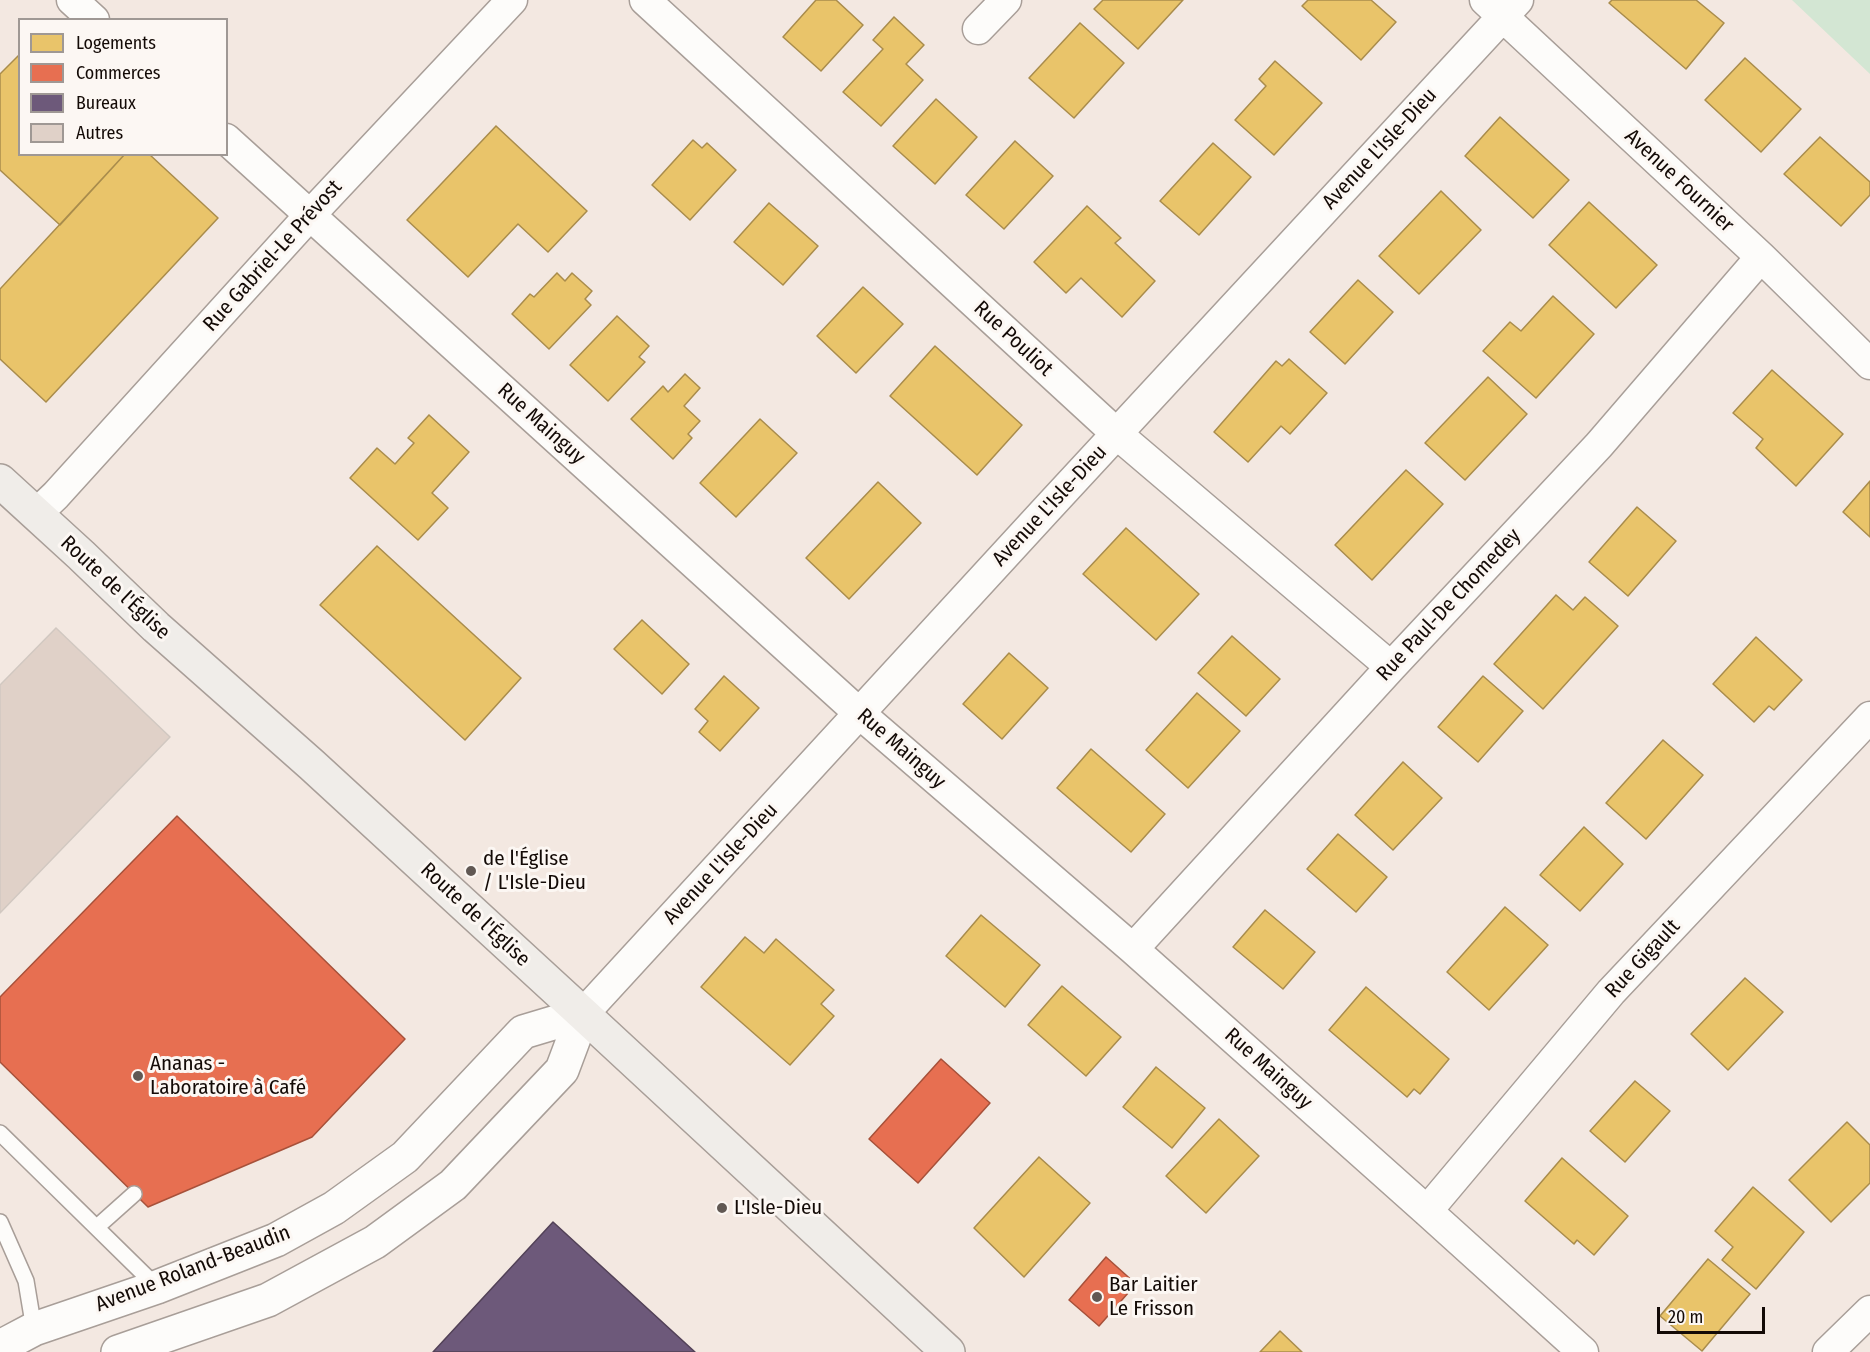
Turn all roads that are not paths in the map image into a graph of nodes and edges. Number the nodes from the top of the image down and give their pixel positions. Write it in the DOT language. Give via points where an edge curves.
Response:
graph roads {
  1 [pos="72,0"];
  2 [pos="512,0"];
  3 [pos="645,0"];
  4 [pos="1005,0"];
  5 [pos="1502,5"];
  6 [pos="92,18"];
  7 [pos="978,29"];
  8 [pos="228,141"];
  9 [pos="310,214"];
  10 [pos="1761,258"];
  11 [pos="1870,364"];
  12 [pos="1117,434"];
  13 [pos="0,481"];
  14 [pos="36,514"];
  15 [pos="1391,668"];
  16 [pos="859,713"];
  17 [pos="1870,717"];
  18 [pos="1133,949"];
  19 [pos="584,1014"];
  20 [pos="0,1132"];
  21 [pos="134,1194"];
  22 [pos="1427,1210"];
  23 [pos="0,1222"];
  24 [pos="97,1227"];
  25 [pos="157,1287"];
  26 [pos="1870,1311"];
  27 [pos="34,1329"];
  28 [pos="0,1347"];
  29 [pos="1843,1347"];
  30 [pos="118,1352"];
  31 [pos="948,1352"];
  32 [pos="1583,1352"];
  1 -- 6 [label="street"];
  2 -- 9 [label="street, Rue Gabriel-Le Prévost"];
  3 -- 12 [label="street, Rue Pouliot"];
  4 -- 7 [label="street"];
  5 -- 10 [label="street, Avenue Fournier"];
  5 -- 12 [label="street, Avenue L'Isle-Dieu"];
  8 -- 9 [label="street, Rue Mainguy"];
  9 -- 14 [label="street, Rue Gabriel-Le Prévost"];
  9 -- 16 [label="street, Rue Mainguy"];
  10 -- 11 [label="street, Avenue Fournier"];
  10 -- 15 [label="street, Rue Paul-De Chomedey" via="1599,445"];
  12 -- 15 [label="street, Rue Pouliot"];
  12 -- 16 [label="street, Avenue L'Isle-Dieu"];
  13 -- 14 [label="main road, Route de l'Église"];
  14 -- 19 [label="main road, Route de l'Église"];
  15 -- 18 [label="street, Rue Paul-De Chomedey"];
  16 -- 18 [label="street, Rue Mainguy"];
  16 -- 19 [label="street, Avenue L'Isle-Dieu"];
  17 -- 22 [label="street, Rue Gigault" via="1611,992"];
  18 -- 22 [label="street, Rue Mainguy"];
  19 -- 25 [label="street, Avenue Roland-Beaudin" via="523,1032 405,1157 334,1208 276,1240"];
  19 -- 30 [label="street" via="562,1070 453,1185 375,1242 268,1300"];
  19 -- 31 [label="main road, Route de l'Église"];
  20 -- 24 [label="lane"];
  21 -- 24 [label="lane"];
  22 -- 32 [label="street, Rue Mainguy"];
  23 -- 27 [label="lane" via="26,1281"];
  24 -- 25 [label="lane"];
  25 -- 27 [label="street, Avenue Roland-Beaudin"];
  26 -- 29 [label="street"];
  27 -- 28 [label="street, Avenue Roland-Beaudin"];
}
